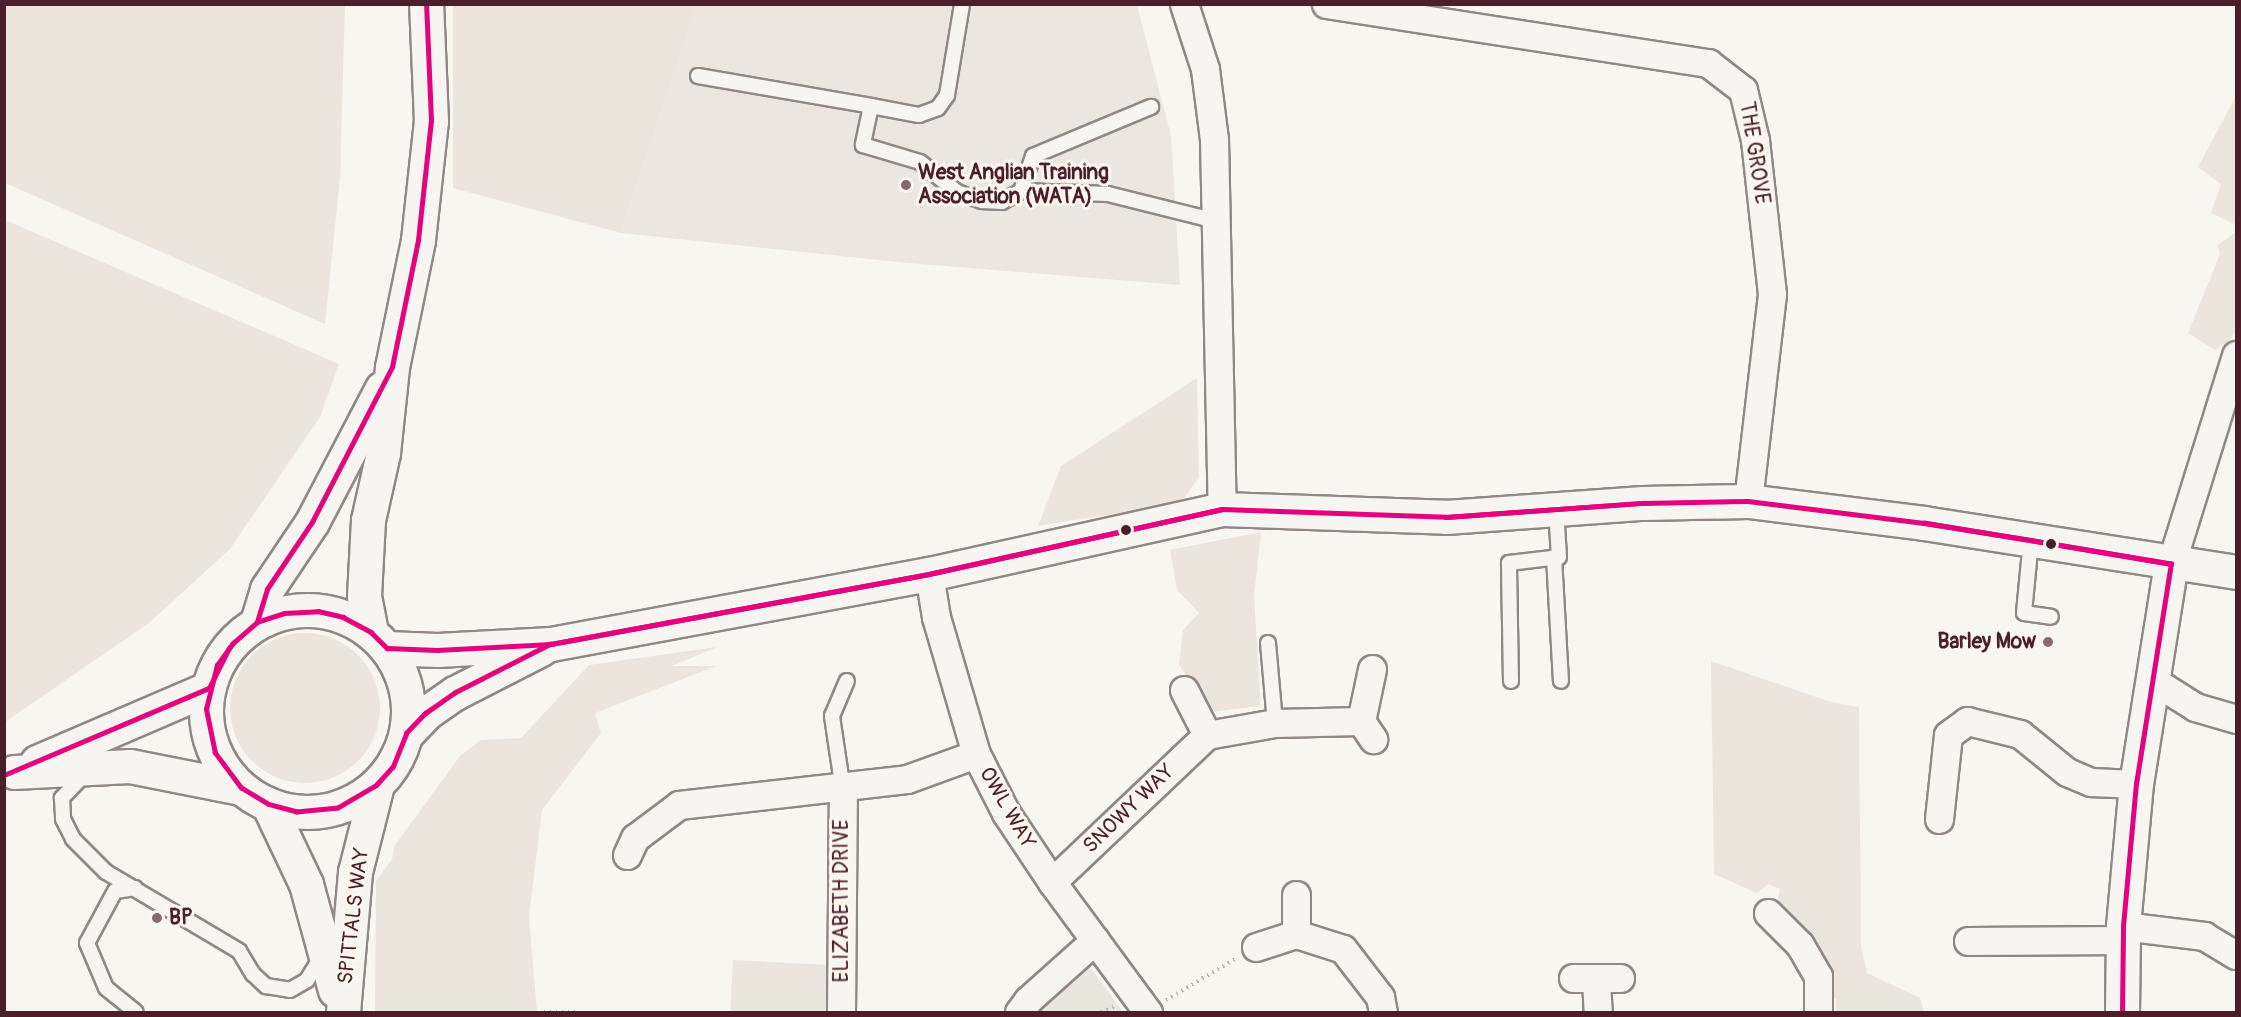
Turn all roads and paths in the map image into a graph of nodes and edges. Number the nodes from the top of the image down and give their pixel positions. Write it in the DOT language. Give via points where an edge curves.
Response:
graph roads {
  1 [pos="426,4"];
  2 [pos="962,4"];
  3 [pos="1184,4"];
  4 [pos="1326,4"];
  5 [pos="698,76"];
  6 [pos="871,106"];
  7 [pos="1151,107"];
  8 [pos="1021,191"];
  9 [pos="1216,221"];
  10 [pos="2236,355"];
  11 [pos="392,367"];
  12 [pos="1748,501"];
  13 [pos="1222,509"];
  14 [pos="1556,509"];
  15 [pos="2031,540"];
  16 [pos="1554,557"];
  17 [pos="2171,564"];
  18 [pos="2236,572"];
  19 [pos="930,574"];
  20 [pos="2051,617"];
  21 [pos="257,621"];
  22 [pos="379,640"];
  23 [pos="1268,643"];
  24 [pos="551,644"];
  25 [pos="1372,669"];
  26 [pos="847,681"];
  27 [pos="1511,681"];
  28 [pos="1561,681"];
  29 [pos="2152,687"];
  30 [pos="209,688"];
  31 [pos="1184,690"];
  32 [pos="2236,719"];
  33 [pos="1275,723"];
  34 [pos="407,733"];
  35 [pos="1207,735"];
  36 [pos="976,754"];
  37 [pos="94,766"];
  38 [pos="9,773"];
  39 [pos="2136,784"];
  40 [pos="377,785"];
  41 [pos="843,790"];
  42 [pos="254,796"];
  43 [pos="1939,819"];
  44 [pos="627,840"];
  45 [pos="1052,882"];
  46 [pos="135,888"];
  47 [pos="1296,895"];
  48 [pos="1768,912"];
  49 [pos="2123,933"];
  50 [pos="1296,934"];
  51 [pos="1095,940"];
  52 [pos="1968,941"];
  53 [pos="1256,947"];
  54 [pos="325,948"];
  55 [pos="2236,955"];
  56 [pos="1596,978"];
  57 [pos="136,1012"];
  58 [pos="342,1012"];
  59 [pos="544,1012"];
  60 [pos="580,1012"];
  61 [pos="841,1012"];
  62 [pos="1018,1012"];
  63 [pos="1148,1012"];
  64 [pos="1383,1012"];
  65 [pos="1598,1012"];
  66 [pos="1818,1012"];
  67 [pos="2122,1012"];
  1 -- 11 [label="main road" via="430,121 418,240"];
  2 -- 6 [label="lane" via="947,95 938,108 919,115"];
  3 -- 9 [label="street" via="1205,69 1214,139"];
  4 -- 12 [label="street, THE GROVE" via="1708,63 1743,90 1755,140 1772,294"];
  5 -- 6 [label="lane"];
  6 -- 8 [label="lane" via="864,145 920,162 957,192 982,201 1002,202"];
  7 -- 8 [label="lane" via="1033,156"];
  8 -- 9 [label="lane" via="1108,194"];
  9 -- 13 [label="street"];
  10 -- 17 [label="street"];
  11 -- 21 [label="main road" via="317,513 267,589"];
  11 -- 22 [label="main road" via="383,453 364,553 364,596"];
  12 -- 14 [label="main road"];
  12 -- 15 [label="main road"];
  13 -- 14 [label="main road" via="1446,518"];
  13 -- 19 [label="main road"];
  14 -- 16 [label="lane" via="1558,557"];
  15 -- 17 [label="main road"];
  15 -- 20 [label="lane" via="2024,613"];
  16 -- 27 [label="lane" via="1509,562"];
  16 -- 28 [label="lane"];
  17 -- 18 [label="main road"];
  17 -- 29 [label="main road"];
  19 -- 24 [label="main road"];
  19 -- 36 [label="street, OWL WAY" via="936,617"];
  21 -- 22 [label="main road" via="284,613 318,610 343,616"];
  21 -- 30 [label="main road" via="232,644 217,665"];
  22 -- 24 [label="main road" via="437,650"];
  22 -- 34 [label="main road" via="406,687"];
  23 -- 33 [label="lane"];
  24 -- 34 [label="main road" via="455,693 426,713"];
  25 -- 33 [label="street" via="1367,730"];
  26 -- 41 [label="lane" via="832,716"];
  29 -- 32 [label="street" via="2165,688 2195,707"];
  29 -- 39 [label="main road"];
  30 -- 38 [label="main road"];
  30 -- 42 [label="main road" via="208,729 215,753"];
  31 -- 35 [label="street"];
  33 -- 35 [label="street"];
  34 -- 40 [label="main road" via="393,767"];
  35 -- 45 [label="street, SNOWY WAY"];
  36 -- 41 [label="street, ELIZABETH DRIVE" via="907,779"];
  36 -- 45 [label="street, OWL WAY" via="1006,813"];
  37 -- 38 [label="main road"];
  37 -- 42 [label="main road" via="130,766"];
  37 -- 46 [label="lane" via="62,798 63,819 85,853 106,872"];
  39 -- 43 [label="street" via="2091,782 2067,772 2020,734 1968,721 1948,735"];
  39 -- 49 [label="main road"];
  40 -- 42 [label="main road" via="357,800 318,812 297,812"];
  40 -- 58 [label="main road, SPITTALS WAY" via="355,872"];
  41 -- 44 [label="street, ELIZABETH DRIVE" via="679,805"];
  41 -- 61 [label="street, ELIZABETH DRIVE"];
  42 -- 54 [label="main road, SPITTALS WAY" via="306,884"];
  45 -- 51 [label="street, OWL WAY"];
  46 -- 54 [label="lane" via="239,951 266,986 290,990 307,980"];
  46 -- 57 [label="lane" via="115,891 87,943 106,988"];
  47 -- 50 [label="street"];
  48 -- 66 [label="street" via="1800,945 1818,976"];
  49 -- 52 [label="street"];
  49 -- 55 [label="street" via="2204,936"];
  49 -- 67 [label="main road"];
  50 -- 53 [label="street"];
  50 -- 64 [label="street" via="1343,949 1380,997"];
  51 -- 62 [label="street"];
  51 -- 63 [label="street, OWL WAY"];
  53 -- 63 [label="path"];
  54 -- 58 [label="main road, SPITTALS WAY"];
  56 -- 65 [label="street"];
  59 -- 60 [label="path"];
}
